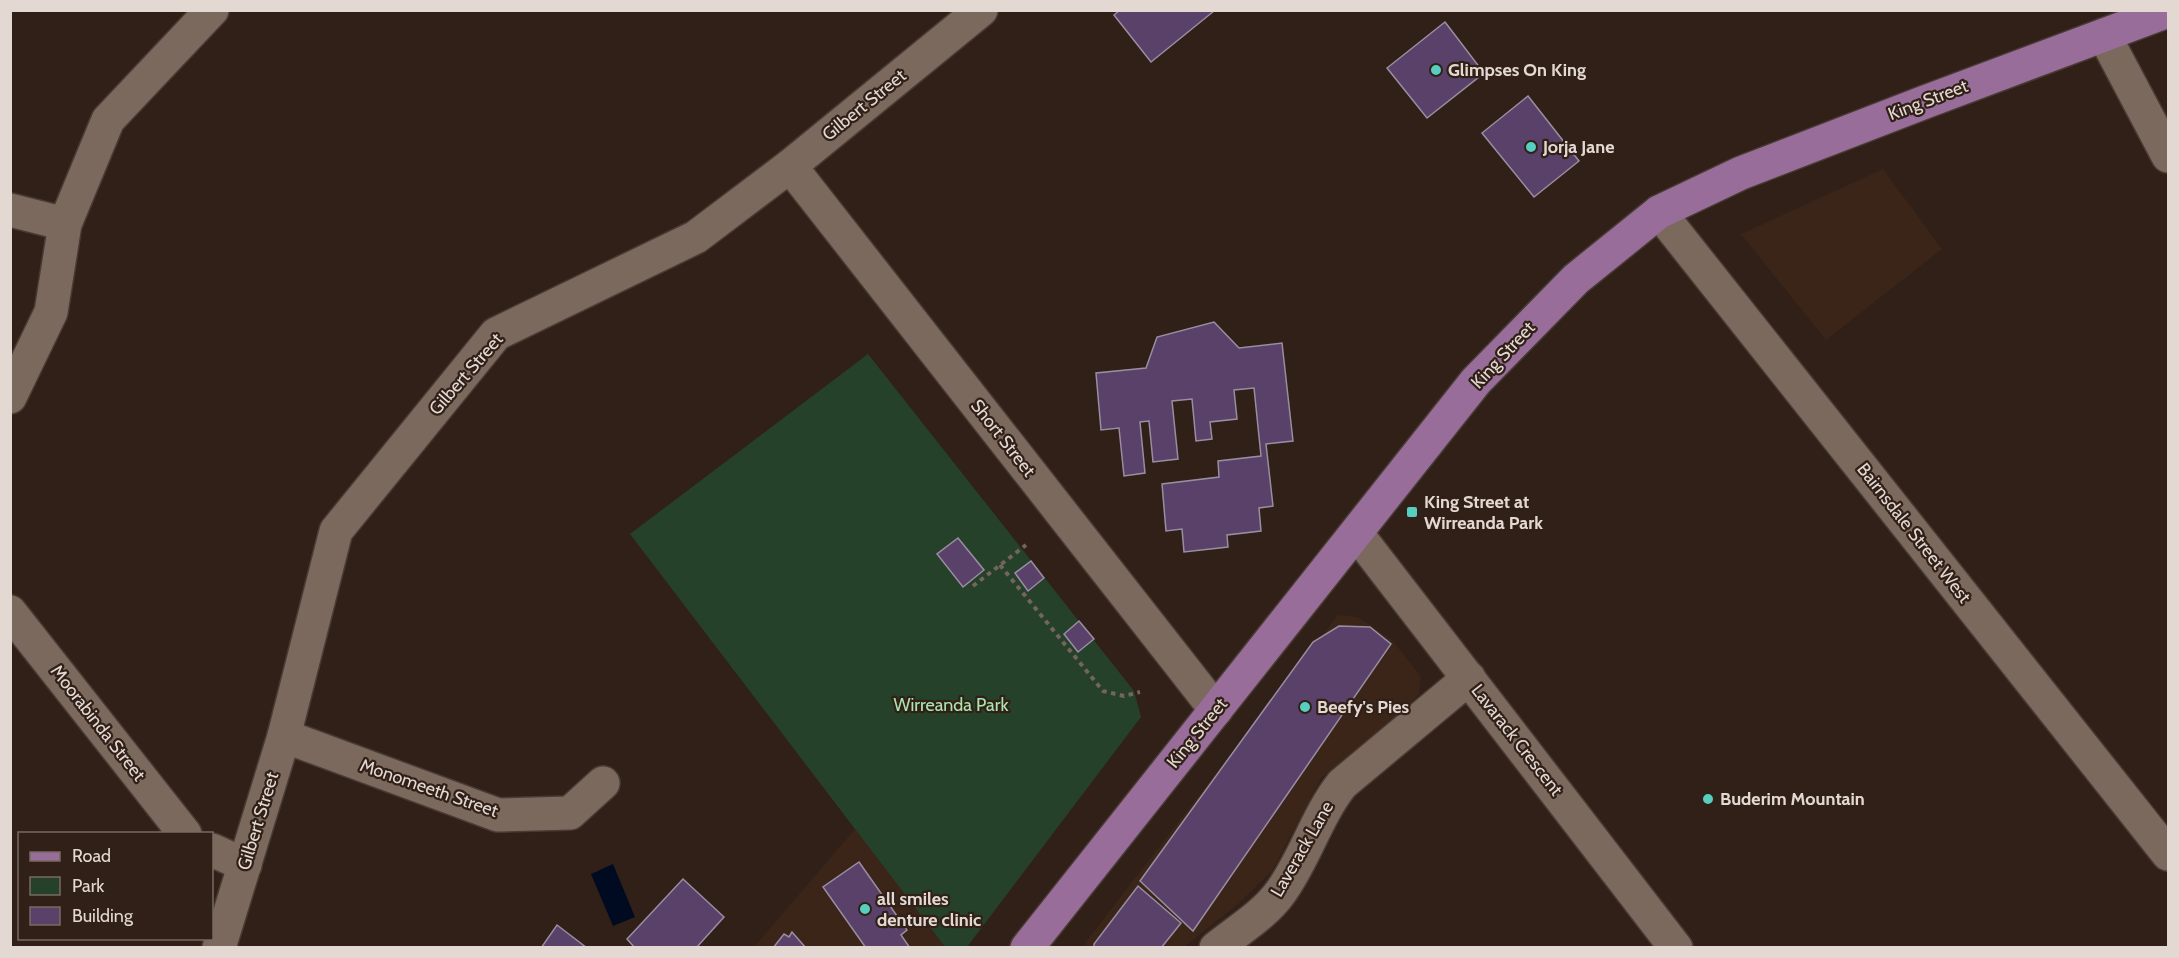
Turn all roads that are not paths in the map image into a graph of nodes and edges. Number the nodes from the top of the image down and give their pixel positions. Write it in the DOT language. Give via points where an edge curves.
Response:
graph roads {
  1 [pos="212,10"];
  2 [pos="981,10"];
  3 [pos="2169,11"];
  4 [pos="2103,35"];
  5 [pos="2169,156"];
  6 [pos="790,166"];
  7 [pos="10,210"];
  8 [pos="1659,212"];
  9 [pos="65,224"];
  10 [pos="10,397"];
  11 [pos="1357,534"];
  12 [pos="10,612"];
  13 [pos="1469,678"];
  14 [pos="1216,710"];
  15 [pos="284,736"];
  16 [pos="603,783"];
  17 [pos="183,832"];
  18 [pos="213,850"];
  19 [pos="2169,854"];
  20 [pos="244,865"];
  21 [pos="219,948"];
  22 [pos="1026,948"];
  23 [pos="1216,948"];
  24 [pos="1676,948"];
  1 -- 9 [label="street" via="108,120"];
  2 -- 6 [label="street, Gilbert Street"];
  3 -- 4 [label="main road, King Street"];
  4 -- 5 [label="street"];
  4 -- 8 [label="main road, King Street" via="1741,173"];
  6 -- 14 [label="street, Short Street"];
  6 -- 15 [label="street, Gilbert Street" via="696,237 496,334 336,531"];
  7 -- 9 [label="street"];
  8 -- 11 [label="main road, King Street" via="1576,279 1476,381"];
  8 -- 19 [label="street, Bairnsdale Street West"];
  9 -- 10 [label="street" via="51,312"];
  11 -- 13 [label="street, Lavarack Crescent"];
  11 -- 14 [label="main road, King Street"];
  12 -- 17 [label="street, Moorabinda Street"];
  13 -- 23 [label="street, Laverack Lane" via="1342,784 1327,804 1279,894"];
  13 -- 24 [label="street, Lavarack Crescent"];
  14 -- 22 [label="main road, King Street"];
  15 -- 16 [label="street, Monomeeth Street" via="498,815 570,813"];
  15 -- 20 [label="street, Gilbert Street"];
  18 -- 20 [label="street"];
  20 -- 21 [label="street, Gilbert Street"];
}
